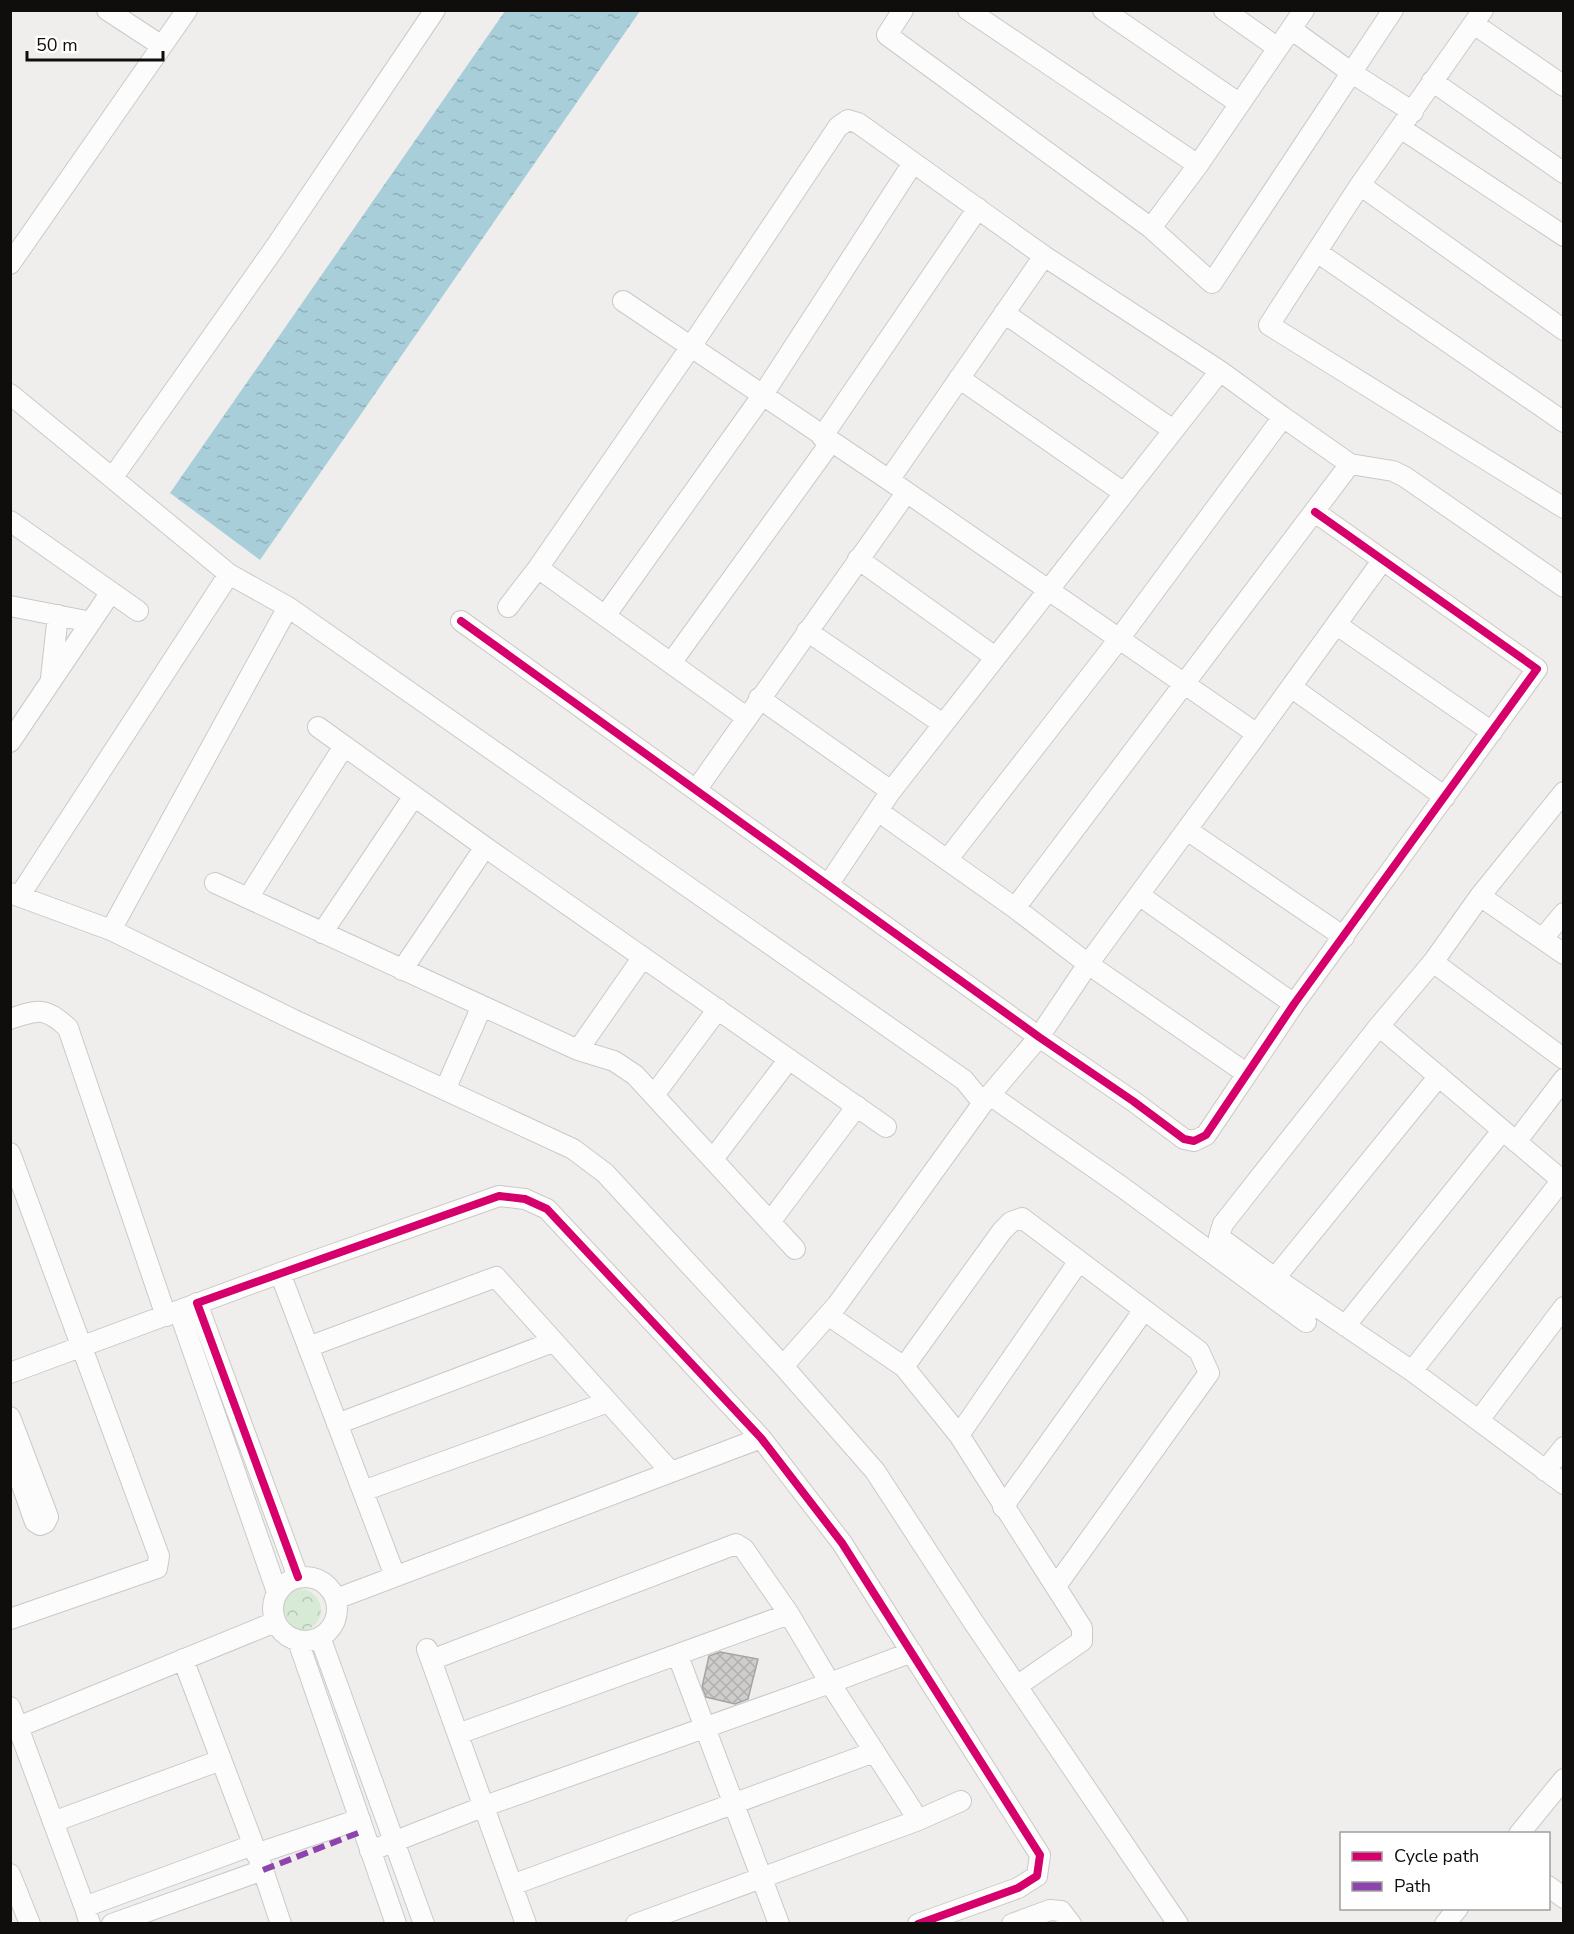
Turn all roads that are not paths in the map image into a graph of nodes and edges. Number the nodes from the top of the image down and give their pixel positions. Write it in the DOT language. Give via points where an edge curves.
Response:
graph roads {
  1 [pos="107,10"];
  2 [pos="187,10"];
  3 [pos="435,10"];
  4 [pos="903,10"];
  5 [pos="968,10"];
  6 [pos="1103,10"];
  7 [pos="1224,10"];
  8 [pos="1304,10"];
  9 [pos="1393,10"];
  10 [pos="1478,17"];
  11 [pos="1291,29"];
  12 [pos="162,46"];
  13 [pos="1278,48"];
  14 [pos="1352,73"];
  15 [pos="1432,81"];
  16 [pos="1563,86"];
  17 [pos="1240,104"];
  18 [pos="1413,112"];
  19 [pos="1402,129"];
  20 [pos="913,163"];
  21 [pos="1198,165"];
  22 [pos="1563,173"];
  23 [pos="1360,185"];
  24 [pos="978,208"];
  25 [pos="1151,228"];
  26 [pos="1563,236"];
  27 [pos="1317,252"];
  28 [pos="1044,256"];
  29 [pos="10,264"];
  30 [pos="622,301"];
  31 [pos="1004,313"];
  32 [pos="1563,330"];
  33 [pos="690,348"];
  34 [pos="1220,371"];
  35 [pos="959,378"];
  36 [pos="10,394"];
  37 [pos="762,396"];
  38 [pos="1283,417"];
  39 [pos="1563,422"];
  40 [pos="1173,430"];
  41 [pos="827,439"];
  42 [pos="1350,465"];
  43 [pos="113,477"];
  44 [pos="889,480"];
  45 [pos="906,493"];
  46 [pos="1124,493"];
  47 [pos="1562,504"];
  48 [pos="1315,512"];
  49 [pos="10,521"];
  50 [pos="858,560"];
  51 [pos="1382,561"];
  52 [pos="538,568"];
  53 [pos="229,574"];
  54 [pos="1563,587"];
  55 [pos="1048,590"];
  56 [pos="111,592"];
  57 [pos="10,606"];
  58 [pos="288,607"];
  59 [pos="508,607"];
  60 [pos="138,611"];
  61 [pos="58,615"];
  62 [pos="604,616"];
  63 [pos="461,621"];
  64 [pos="91,622"];
  65 [pos="1337,625"];
  66 [pos="807,631"];
  67 [pos="1119,639"];
  68 [pos="995,657"];
  69 [pos="671,663"];
  70 [pos="51,681"];
  71 [pos="1184,684"];
  72 [pos="1291,687"];
  73 [pos="759,699"];
  74 [pos="746,717"];
  75 [pos="943,724"];
  76 [pos="318,728"];
  77 [pos="1492,732"];
  78 [pos="1257,735"];
  79 [pos="10,742"];
  80 [pos="344,746"];
  81 [pos="696,790"];
  82 [pos="891,791"];
  83 [pos="1563,792"];
  84 [pos="414,796"];
  85 [pos="1445,797"];
  86 [pos="878,811"];
  87 [pos="1187,830"];
  88 [pos="485,847"];
  89 [pos="947,860"];
  90 [pos="215,883"];
  91 [pos="828,885"];
  92 [pos="15,894"];
  93 [pos="1139,895"];
  94 [pos="1480,896"];
  95 [pos="248,898"];
  96 [pos="1015,908"];
  97 [pos="1563,913"];
  98 [pos="111,930"];
  99 [pos="322,933"];
  100 [pos="1344,937"];
  101 [pos="1543,938"];
  102 [pos="1563,954"];
  103 [pos="643,957"];
  104 [pos="1433,962"];
  105 [pos="1088,964"];
  106 [pos="402,970"];
  107 [pos="1294,1004"];
  108 [pos="482,1006"];
  109 [pos="718,1009"];
  110 [pos="10,1019"];
  111 [pos="1379,1026"];
  112 [pos="1040,1038"];
  113 [pos="578,1050"];
  114 [pos="789,1059"];
  115 [pos="1563,1059"];
  116 [pos="1246,1073"];
  117 [pos="1439,1076"];
  118 [pos="1563,1079"];
  119 [pos="445,1090"];
  120 [pos="654,1095"];
  121 [pos="986,1099"];
  122 [pos="856,1106"];
  123 [pos="886,1126"];
  124 [pos="1509,1137"];
  125 [pos="10,1154"];
  126 [pos="713,1160"];
  127 [pos="1563,1181"];
  128 [pos="770,1222"];
  129 [pos="795,1249"];
  130 [pos="1079,1261"];
  131 [pos="280,1273"];
  132 [pos="1275,1278"];
  133 [pos="1563,1307"];
  134 [pos="181,1310"];
  135 [pos="1144,1310"];
  136 [pos="828,1315"];
  137 [pos="1306,1322"];
  138 [pos="1345,1326"];
  139 [pos="553,1342"];
  140 [pos="308,1347"];
  141 [pos="81,1348"];
  142 [pos="783,1366"];
  143 [pos="904,1367"];
  144 [pos="1412,1371"];
  145 [pos="10,1373"];
  146 [pos="608,1402"];
  147 [pos="10,1417"];
  148 [pos="1479,1420"];
  149 [pos="337,1424"];
  150 [pos="959,1435"];
  151 [pos="761,1438"];
  152 [pos="1563,1448"];
  153 [pos="10,1451"];
  154 [pos="1545,1471"];
  155 [pos="671,1472"];
  156 [pos="1563,1484"];
  157 [pos="363,1491"];
  158 [pos="1004,1507"];
  159 [pos="395,1576"];
  160 [pos="298,1577"];
  161 [pos="1056,1586"];
  162 [pos="277,1592"];
  163 [pos="336,1599"];
  164 [pos="789,1614"];
  165 [pos="10,1619"];
  166 [pos="275,1622"];
  167 [pos="320,1637"];
  168 [pos="298,1641"];
  169 [pos="912,1652"];
  170 [pos="678,1656"];
  171 [pos="183,1659"];
  172 [pos="830,1683"];
  173 [pos="1017,1686"];
  174 [pos="10,1707"];
  175 [pos="18,1727"];
  176 [pos="704,1727"];
  177 [pos="458,1734"];
  178 [pos="874,1752"];
  179 [pos="221,1760"];
  180 [pos="1563,1779"];
  181 [pos="961,1801"];
  182 [pos="734,1805"];
  183 [pos="484,1806"];
  184 [pos="360,1820"];
  185 [pos="916,1821"];
  186 [pos="53,1822"];
  187 [pos="1520,1832"];
  188 [pos="395,1842"];
  189 [pos="370,1851"];
  190 [pos="257,1857"];
  191 [pos="10,1874"];
  192 [pos="761,1877"];
  193 [pos="512,1885"];
  194 [pos="1550,1888"];
  195 [pos="1563,1898"];
  196 [pos="1456,1910"];
  197 [pos="87,1916"];
  198 [pos="30,1923"];
  199 [pos="112,1923"];
  200 [pos="281,1923"];
  201 [pos="396,1923"];
  202 [pos="424,1923"];
  203 [pos="526,1923"];
  204 [pos="636,1923"];
  205 [pos="779,1923"];
  206 [pos="918,1923"];
  207 [pos="1012,1923"];
  208 [pos="1071,1923"];
  209 [pos="1178,1923"];
  210 [pos="1445,1923"];
  1 -- 12 [label="street"];
  2 -- 12 [label="street"];
  3 -- 43 [label="street" via="276,246"];
  4 -- 25 [label="street" via="887,35"];
  5 -- 21 [label="street"];
  6 -- 17 [label="street"];
  7 -- 13 [label="street"];
  8 -- 11 [label="street"];
  9 -- 14 [label="street"];
  10 -- 15 [label="street"];
  10 -- 16 [label="street"];
  11 -- 13 [label="street"];
  11 -- 14 [label="street"];
  12 -- 29 [label="street"];
  13 -- 17 [label="street"];
  14 -- 18 [label="street"];
  14 -- 25 [label="street" via="1212,283"];
  15 -- 18 [label="street"];
  15 -- 22 [label="street"];
  17 -- 21 [label="street"];
  18 -- 19 [label="street"];
  19 -- 23 [label="street"];
  19 -- 26 [label="street"];
  20 -- 24 [label="street"];
  20 -- 33 [label="street" via="858,123 848,120 838,127"];
  20 -- 37 [label="street"];
  21 -- 25 [label="street"];
  23 -- 27 [label="street"];
  23 -- 32 [label="street"];
  24 -- 28 [label="street"];
  24 -- 41 [label="street"];
  27 -- 39 [label="street"];
  27 -- 47 [label="street" via="1269,325"];
  28 -- 31 [label="street"];
  28 -- 34 [label="street"];
  30 -- 33 [label="street"];
  31 -- 35 [label="street"];
  31 -- 40 [label="street"];
  33 -- 37 [label="street"];
  33 -- 52 [label="street"];
  34 -- 38 [label="street"];
  34 -- 40 [label="street"];
  35 -- 44 [label="street"];
  35 -- 46 [label="street"];
  36 -- 43 [label="street"];
  37 -- 41 [label="street"];
  37 -- 62 [label="street"];
  38 -- 42 [label="street"];
  38 -- 67 [label="street"];
  40 -- 46 [label="street"];
  41 -- 44 [label="street"];
  41 -- 69 [label="street"];
  42 -- 48 [label="street"];
  42 -- 54 [label="street" via="1393,471 1404,477"];
  43 -- 53 [label="street"];
  44 -- 45 [label="street"];
  45 -- 50 [label="street"];
  45 -- 55 [label="street"];
  46 -- 55 [label="street"];
  48 -- 51 [label="street"];
  48 -- 71 [label="street"];
  49 -- 56 [label="street"];
  50 -- 66 [label="street"];
  50 -- 68 [label="street"];
  51 -- 65 [label="street"];
  51 -- 77 [label="street" via="1537,669"];
  52 -- 59 [label="street"];
  52 -- 62 [label="street"];
  53 -- 58 [label="street"];
  53 -- 92 [label="street"];
  55 -- 67 [label="street"];
  55 -- 68 [label="street"];
  56 -- 60 [label="street"];
  56 -- 64 [label="street"];
  57 -- 61 [label="street"];
  58 -- 98 [label="street"];
  58 -- 121 [label="street"];
  61 -- 64 [label="street"];
  61 -- 70 [label="street"];
  62 -- 69 [label="street"];
  63 -- 81 [label="street"];
  64 -- 70 [label="street"];
  65 -- 72 [label="street"];
  65 -- 77 [label="street"];
  66 -- 73 [label="street"];
  66 -- 75 [label="street"];
  67 -- 71 [label="street"];
  67 -- 89 [label="street"];
  68 -- 75 [label="street"];
  69 -- 74 [label="street"];
  70 -- 79 [label="street"];
  71 -- 78 [label="street"];
  71 -- 96 [label="street"];
  72 -- 78 [label="street"];
  72 -- 85 [label="street"];
  73 -- 74 [label="street"];
  73 -- 82 [label="street"];
  74 -- 81 [label="street"];
  75 -- 82 [label="street"];
  76 -- 80 [label="street"];
  77 -- 85 [label="street"];
  78 -- 87 [label="street"];
  80 -- 84 [label="street"];
  80 -- 95 [label="street"];
  81 -- 91 [label="street"];
  82 -- 86 [label="street"];
  83 -- 94 [label="street"];
  84 -- 88 [label="street"];
  84 -- 99 [label="street"];
  85 -- 100 [label="street"];
  86 -- 89 [label="street"];
  86 -- 91 [label="street"];
  87 -- 93 [label="street"];
  87 -- 100 [label="street"];
  88 -- 103 [label="street"];
  88 -- 106 [label="street"];
  89 -- 96 [label="street"];
  90 -- 95 [label="street"];
  91 -- 112 [label="street"];
  92 -- 98 [label="street"];
  93 -- 105 [label="street"];
  93 -- 107 [label="street"];
  94 -- 101 [label="street"];
  94 -- 104 [label="street"];
  95 -- 99 [label="street"];
  96 -- 105 [label="street"];
  97 -- 101 [label="street"];
  98 -- 119 [label="street"];
  99 -- 106 [label="street"];
  100 -- 107 [label="street"];
  101 -- 102 [label="street"];
  103 -- 109 [label="street"];
  103 -- 113 [label="street"];
  104 -- 111 [label="street"];
  104 -- 115 [label="street"];
  105 -- 112 [label="street"];
  105 -- 116 [label="street"];
  106 -- 108 [label="street"];
  107 -- 116 [label="street"];
  108 -- 113 [label="street"];
  108 -- 119 [label="street"];
  109 -- 114 [label="street"];
  109 -- 120 [label="street"];
  110 -- 134 [label="street" via="34,1011 53,1014 68,1028"];
  111 -- 117 [label="street"];
  111 -- 132 [label="street" via="1223,1224 1219,1237"];
  112 -- 116 [label="street" via="1184,1140 1194,1141 1206,1135"];
  112 -- 121 [label="street"];
  113 -- 120 [label="street" via="614,1061"];
  114 -- 122 [label="street"];
  114 -- 126 [label="street"];
  117 -- 124 [label="street"];
  117 -- 132 [label="street"];
  118 -- 124 [label="street"];
  119 -- 142 [label="street" via="573,1149 605,1173"];
  120 -- 126 [label="street"];
  121 -- 136 [label="street"];
  121 -- 137 [label="street" via="1122,1187"];
  122 -- 123 [label="street"];
  122 -- 128 [label="street"];
  124 -- 127 [label="street"];
  124 -- 138 [label="street"];
  125 -- 141 [label="street"];
  126 -- 128 [label="street"];
  127 -- 144 [label="street"];
  128 -- 129 [label="street"];
  130 -- 135 [label="street"];
  130 -- 143 [label="street" via="1022,1218 1011,1222"];
  130 -- 150 [label="street"];
  131 -- 134 [label="street"];
  131 -- 140 [label="street"];
  131 -- 151 [label="street" via="499,1196 525,1199 547,1209"];
  132 -- 138 [label="street"];
  133 -- 148 [label="street"];
  134 -- 141 [label="street"];
  134 -- 160 [label="street"];
  134 -- 162 [label="street"];
  135 -- 158 [label="street"];
  135 -- 161 [label="street" via="1199,1351 1209,1373"];
  136 -- 142 [label="street"];
  136 -- 143 [label="street"];
  138 -- 144 [label="street"];
  139 -- 140 [label="street" via="496,1277"];
  139 -- 146 [label="street"];
  139 -- 149 [label="street"];
  140 -- 149 [label="street"];
  141 -- 145 [label="street"];
  141 -- 165 [label="street" via="159,1563 157,1568"];
  142 -- 173 [label="street" via="875,1472"];
  143 -- 150 [label="street"];
  144 -- 148 [label="street"];
  146 -- 155 [label="street"];
  146 -- 157 [label="street"];
  147 -- 153 [label="street" via="48,1517 45,1523 35,1522"];
  148 -- 154 [label="street"];
  149 -- 157 [label="street"];
  150 -- 158 [label="street"];
  151 -- 155 [label="street"];
  151 -- 169 [label="street" via="842,1543"];
  152 -- 154 [label="street"];
  154 -- 156 [label="street"];
  155 -- 159 [label="street"];
  157 -- 159 [label="street"];
  158 -- 161 [label="street"];
  159 -- 163 [label="street"];
  160 -- 162 [label="street"];
  160 -- 163 [label="street" via="323,1582"];
  161 -- 173 [label="street" via="1082,1628 1082,1641"];
  162 -- 166 [label="street" via="272,1612"];
  163 -- 167 [label="street" via="335,1621"];
  164 -- 170 [label="street"];
  164 -- 172 [label="street"];
  164 -- 177 [label="street" via="736,1544 428,1653"];
  166 -- 168 [label="street"];
  166 -- 171 [label="street"];
  167 -- 168 [label="street"];
  167 -- 188 [label="street"];
  168 -- 184 [label="street"];
  169 -- 172 [label="street"];
  169 -- 206 [label="street" via="1040,1856 1037,1876 1018,1888"];
  170 -- 176 [label="street"];
  170 -- 177 [label="street"];
  171 -- 175 [label="street"];
  171 -- 179 [label="street"];
  172 -- 176 [label="street"];
  172 -- 178 [label="street"];
  173 -- 209 [label="street"];
  174 -- 175 [label="street"];
  175 -- 186 [label="street"];
  176 -- 182 [label="street"];
  176 -- 183 [label="street"];
  177 -- 183 [label="street"];
  178 -- 182 [label="street"];
  178 -- 185 [label="street"];
  179 -- 186 [label="street"];
  179 -- 190 [label="street"];
  180 -- 187 [label="street"];
  181 -- 185 [label="street"];
  182 -- 192 [label="street"];
  182 -- 193 [label="street"];
  183 -- 188 [label="street"];
  183 -- 193 [label="street"];
  184 -- 189 [label="street"];
  184 -- 190 [label="street"];
  185 -- 192 [label="street"];
  186 -- 197 [label="street"];
  188 -- 189 [label="street"];
  188 -- 202 [label="street"];
  189 -- 201 [label="street"];
  190 -- 197 [label="street"];
  190 -- 199 [label="street"];
  190 -- 200 [label="street"];
  191 -- 198 [label="street"];
  192 -- 204 [label="street"];
  192 -- 205 [label="street"];
  193 -- 203 [label="street"];
  194 -- 195 [label="street"];
  196 -- 210 [label="street"];
  207 -- 208 [label="street" via="1050,1910 1061,1911"];
}
